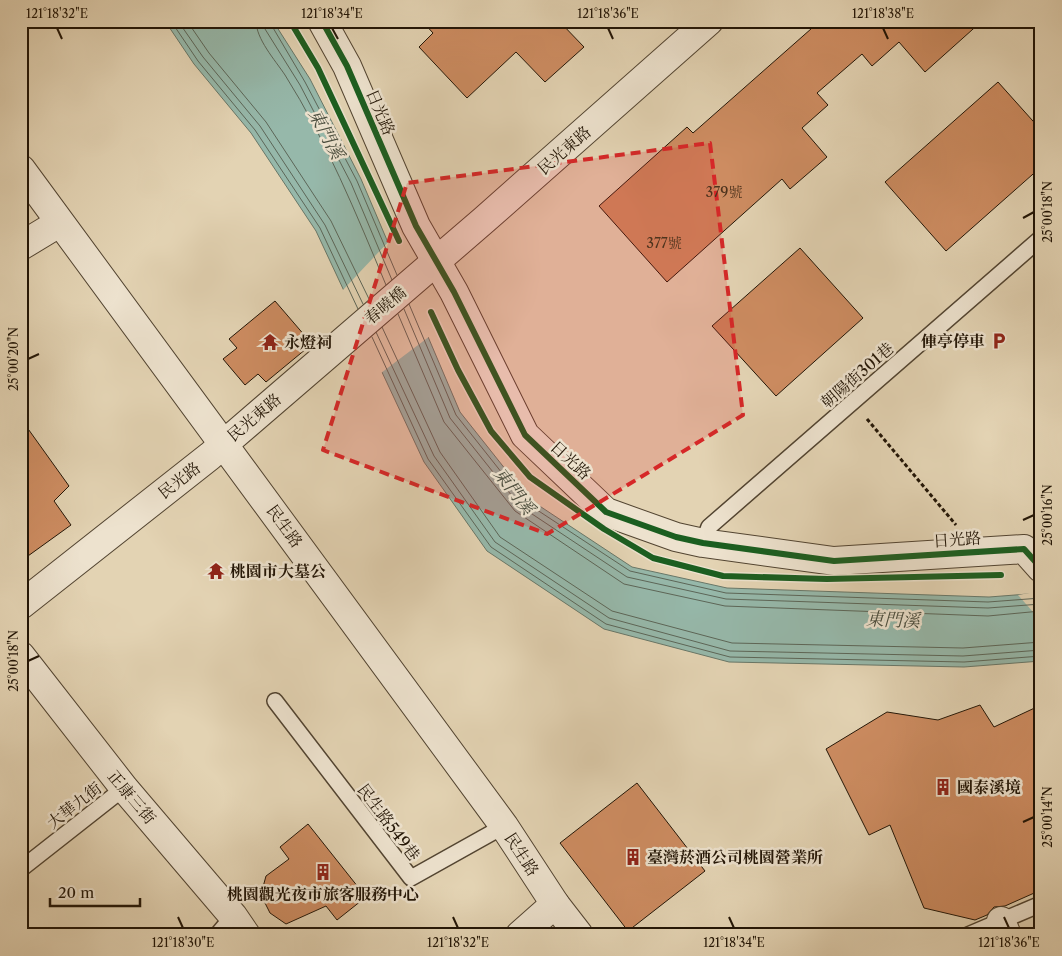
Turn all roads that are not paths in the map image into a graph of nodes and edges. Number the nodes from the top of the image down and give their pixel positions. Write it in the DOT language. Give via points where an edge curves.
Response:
graph roads {
  1 [pos="322,21"];
  2 [pos="709,21"];
  3 [pos="21,169"];
  4 [pos="59,223"];
  5 [pos="1041,238"];
  6 [pos="21,246"];
  7 [pos="437,261"];
  8 [pos="417,278"];
  9 [pos="354,332"];
  10 [pos="224,443"];
  11 [pos="703,543"];
  12 [pos="1035,554"];
  13 [pos="21,605"];
  14 [pos="21,656"];
  15 [pos="275,701"];
  16 [pos="124,788"];
  17 [pos="504,826"];
  18 [pos="21,869"];
  19 [pos="555,904"];
  20 [pos="1041,904"];
  21 [pos="1004,928"];
  22 [pos="232,929"];
  23 [pos="520,935"];
  24 [pos="579,935"];
  25 [pos="968,935"];
  1 -- 7 [label="street, 日光路" via="347,66 412,218"];
  2 -- 7 [label="street, 民光東路"];
  3 -- 4 [label="street, 民生路"];
  4 -- 6 [label="street"];
  4 -- 10 [label="street, 民生路"];
  5 -- 11 [label="lane, 朝陽街301巷" via="709,527"];
  7 -- 8 [label="street, 民光東路"];
  7 -- 11 [label="street, 日光路" via="525,435 606,512 676,537"];
  8 -- 9 [label="street, 春曉橋"];
  9 -- 10 [label="street, 民光東路"];
  10 -- 13 [label="street, 民光路"];
  10 -- 17 [label="street, 民生路"];
  11 -- 12 [label="street, 日光路" via="834,561"];
  14 -- 16 [label="street, 正康三街"];
  15 -- 17 [label="lane, 民生路549巷" via="411,878"];
  16 -- 18 [label="lane, 大華九街"];
  16 -- 22 [label="street, 正康三街"];
  17 -- 19 [label="street, 民生路"];
  19 -- 23 [label="street"];
  19 -- 24 [label="street, 民生路"];
  20 -- 21 [label="lane"];
  21 -- 25 [label="lane"];
}
